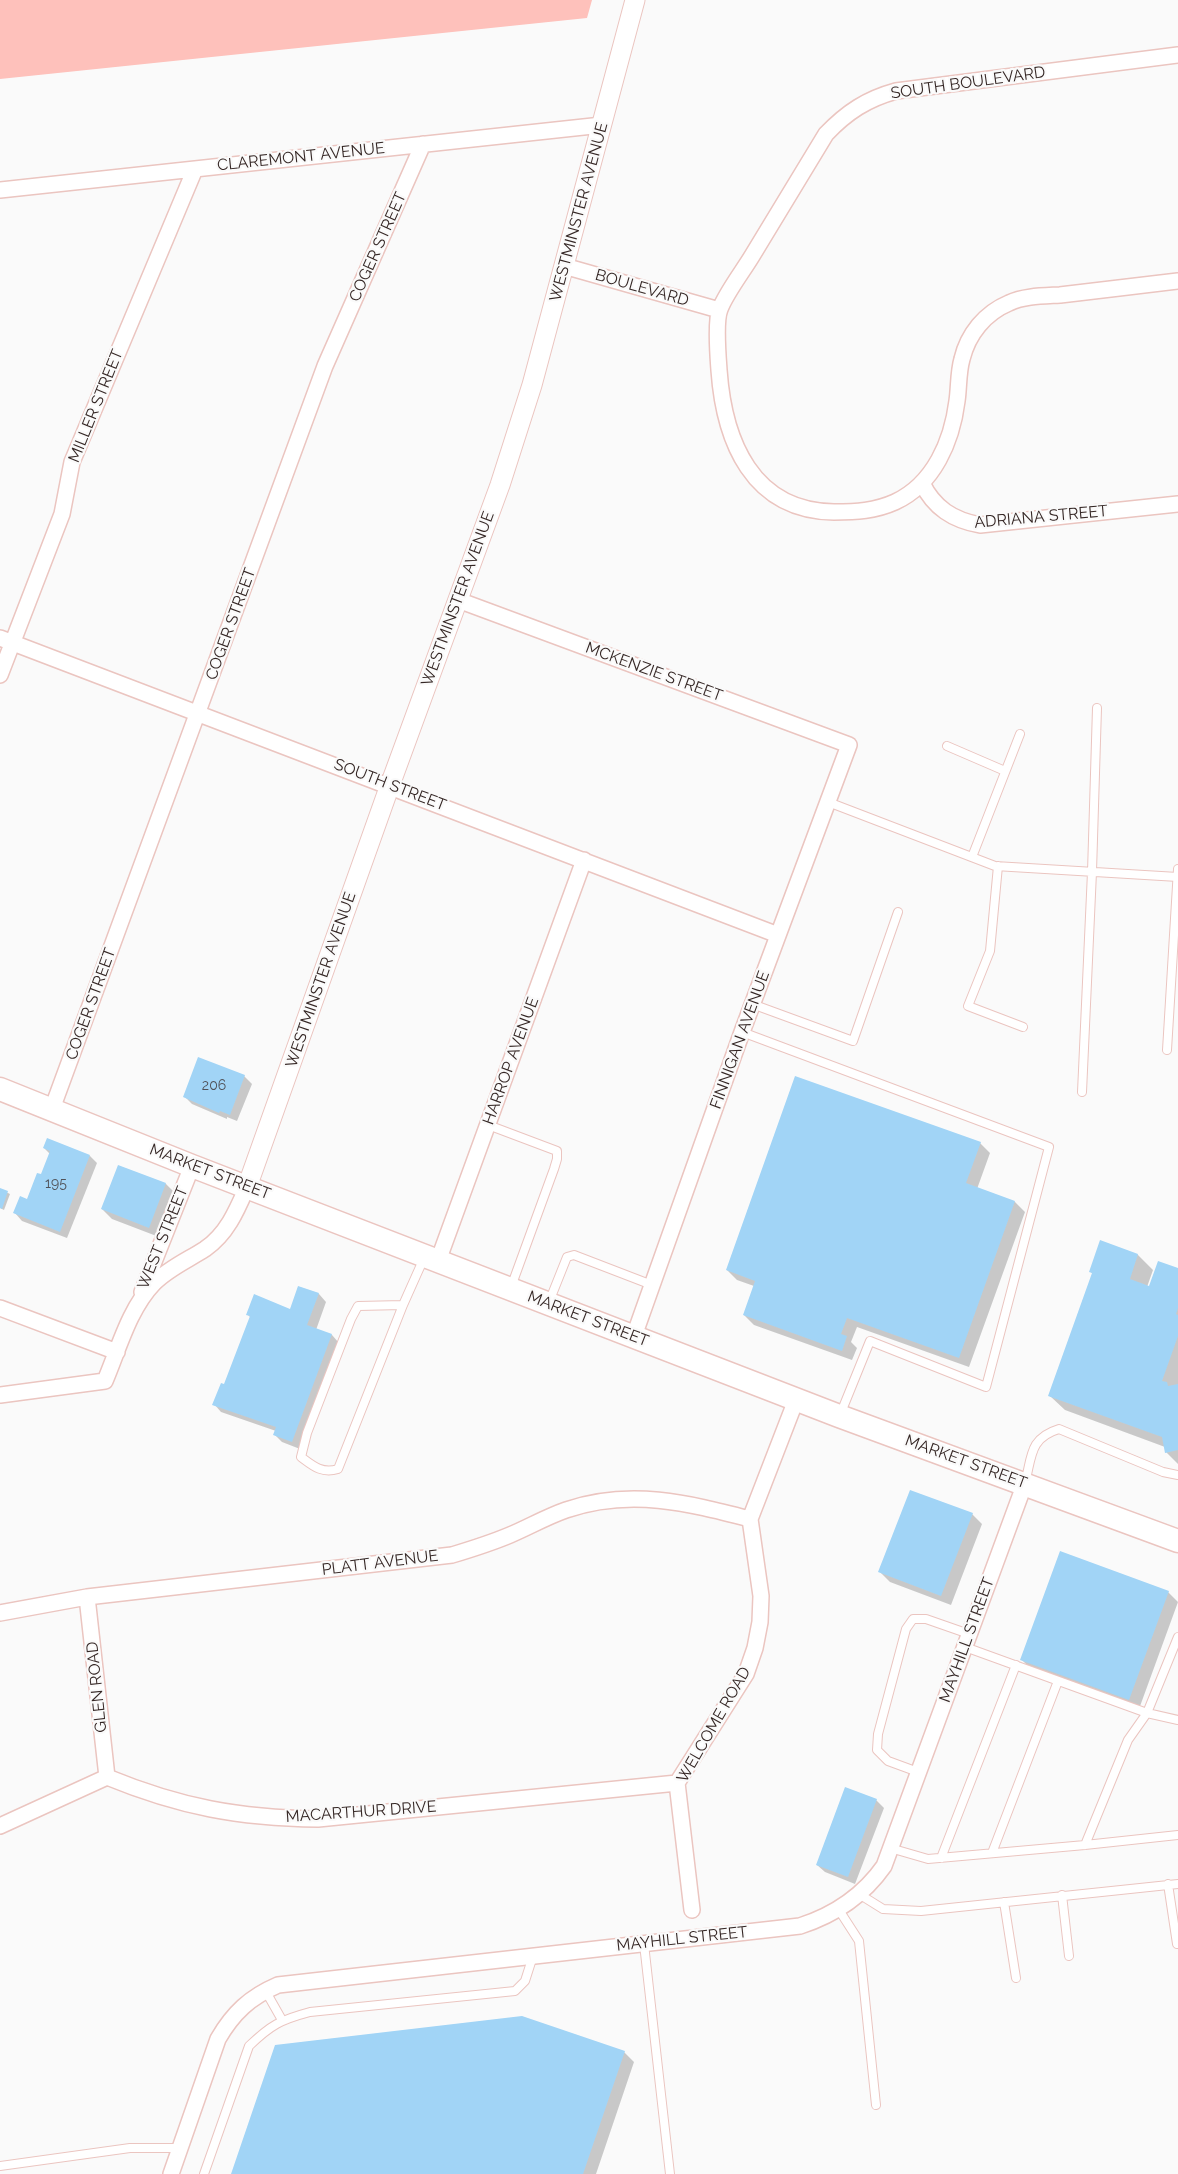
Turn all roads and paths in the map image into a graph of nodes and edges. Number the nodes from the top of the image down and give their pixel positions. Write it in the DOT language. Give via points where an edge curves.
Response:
graph roads {
  1 [pos="635,0"];
  2 [pos="1178,55"];
  3 [pos="602,125"];
  4 [pos="423,144"];
  5 [pos="195,169"];
  6 [pos="0,190"];
  7 [pos="564,266"];
  8 [pos="1178,281"];
  9 [pos="719,310"];
  10 [pos="922,482"];
  11 [pos="1178,504"];
  12 [pos="458,600"];
  13 [pos="6,640"];
  14 [pos="0,675"];
  15 [pos="1097,708"];
  16 [pos="198,713"];
  17 [pos="1020,734"];
  18 [pos="849,745"];
  19 [pos="948,746"];
  20 [pos="1005,771"];
  21 [pos="390,785"];
  22 [pos="828,802"];
  23 [pos="972,857"];
  24 [pos="584,860"];
  25 [pos="998,866"];
  26 [pos="1178,869"];
  27 [pos="1092,872"];
  28 [pos="1178,877"];
  29 [pos="898,912"];
  30 [pos="778,935"];
  31 [pos="752,1004"];
  32 [pos="1023,1027"];
  33 [pos="742,1032"];
  34 [pos="1167,1050"];
  35 [pos="0,1089"];
  36 [pos="1082,1092"];
  37 [pos="52,1109"];
  38 [pos="488,1125"];
  39 [pos="192,1166"];
  40 [pos="247,1187"];
  41 [pos="431,1259"];
  42 [pos="652,1285"];
  43 [pos="510,1289"];
  44 [pos="548,1304"];
  45 [pos="403,1306"];
  46 [pos="0,1308"];
  47 [pos="134,1310"];
  48 [pos="634,1336"];
  49 [pos="117,1352"];
  50 [pos="0,1395"];
  51 [pos="796,1400"];
  52 [pos="839,1416"];
  53 [pos="1178,1476"];
  54 [pos="1025,1484"];
  55 [pos="750,1519"];
  56 [pos="1178,1541"];
  57 [pos="87,1597"];
  58 [pos="0,1613"];
  59 [pos="1178,1637"];
  60 [pos="967,1640"];
  61 [pos="1016,1665"];
  62 [pos="1058,1681"];
  63 [pos="1147,1713"];
  64 [pos="1178,1720"];
  65 [pos="918,1772"];
  66 [pos="107,1777"];
  67 [pos="677,1783"];
  68 [pos="0,1826"];
  69 [pos="1178,1835"];
  70 [pos="1085,1845"];
  71 [pos="890,1848"];
  72 [pos="992,1853"];
  73 [pos="941,1858"];
  74 [pos="1168,1884"];
  75 [pos="1178,1884"];
  76 [pos="859,1894"];
  77 [pos="1062,1895"];
  78 [pos="1004,1902"];
  79 [pos="692,1910"];
  80 [pos="839,1910"];
  81 [pos="644,1944"];
  82 [pos="1177,1944"];
  83 [pos="533,1956"];
  84 [pos="1069,1956"];
  85 [pos="1016,1978"];
  86 [pos="265,1990"];
  87 [pos="282,2020"];
  88 [pos="876,2105"];
  89 [pos="180,2148"];
  90 [pos="0,2166"];
  91 [pos="171,2174"];
  92 [pos="204,2174"];
  93 [pos="670,2174"];
  1 -- 3 [label="street, WESTMINSTER AVENUE"];
  2 -- 9 [label="street, SOUTH BOULEVARD" via="896,91 859,105 826,134"];
  3 -- 4 [label="street, CLAREMONT AVENUE"];
  3 -- 7 [label="street, WESTMINSTER AVENUE"];
  4 -- 5 [label="street, CLAREMONT AVENUE"];
  4 -- 16 [label="street, COGER STREET" via="325,366"];
  5 -- 6 [label="street, CLAREMONT AVENUE"];
  5 -- 13 [label="street, MILLER STREET" via="72,462 62,514"];
  7 -- 9 [label="street, BOULEVARD"];
  7 -- 12 [label="street, WESTMINSTER AVENUE" via="529,394"];
  8 -- 10 [label="street" via="1016,300 989,314 967,343 946,445 936,466"];
  9 -- 10 [label="street" via="718,350 724,415 738,455 768,490 805,508 853,512 897,501"];
  10 -- 11 [label="street, ADRIANA STREET" via="936,505 949,515 980,525"];
  12 -- 18 [label="street, MCKENZIE STREET"];
  12 -- 21 [label="street, WESTMINSTER AVENUE"];
  13 -- 14 [label="street, MILLER STREET"];
  13 -- 16 [label="street, SOUTH STREET"];
  15 -- 27 [label="lane"];
  16 -- 21 [label="street, SOUTH STREET"];
  16 -- 37 [label="street, COGER STREET"];
  17 -- 20 [label="lane"];
  18 -- 22 [label="street, FINNIGAN AVENUE"];
  19 -- 20 [label="lane"];
  20 -- 23 [label="lane"];
  21 -- 24 [label="street, SOUTH STREET"];
  21 -- 40 [label="street, WESTMINSTER AVENUE"];
  22 -- 23 [label="lane"];
  22 -- 30 [label="street, FINNIGAN AVENUE"];
  23 -- 25 [label="lane"];
  24 -- 30 [label="street, SOUTH STREET"];
  24 -- 38 [label="street, HARROP AVENUE"];
  25 -- 27 [label="lane"];
  25 -- 32 [label="lane" via="990,951 968,1006"];
  26 -- 28 [label="lane"];
  27 -- 28 [label="lane"];
  27 -- 36 [label="lane"];
  28 -- 34 [label="lane"];
  29 -- 31 [label="lane" via="853,1041"];
  30 -- 31 [label="street, FINNIGAN AVENUE"];
  31 -- 33 [label="street, FINNIGAN AVENUE"];
  33 -- 42 [label="street, FINNIGAN AVENUE"];
  33 -- 52 [label="lane" via="1048,1147 986,1387 870,1341"];
  35 -- 37 [label="main road, MARKET STREET"];
  37 -- 39 [label="main road, MARKET STREET"];
  38 -- 41 [label="street, HARROP AVENUE"];
  38 -- 43 [label="lane" via="556,1151 554,1169"];
  39 -- 40 [label="main road, MARKET STREET"];
  39 -- 47 [label="street, WEST STREET"];
  40 -- 41 [label="main road, MARKET STREET"];
  40 -- 47 [label="street, WEST STREET" via="234,1216 221,1234 206,1248 163,1275"];
  41 -- 43 [label="main road, MARKET STREET"];
  41 -- 45 [label="lane"];
  42 -- 44 [label="lane" via="574,1255 567,1257"];
  42 -- 48 [label="street, FINNIGAN AVENUE"];
  43 -- 44 [label="main road, MARKET STREET"];
  44 -- 48 [label="main road, MARKET STREET"];
  45 -- 45 [label="lane" via="358,1306 351,1319 307,1433 301,1457 316,1468 328,1472 338,1469"];
  46 -- 49 [label="street"];
  47 -- 49 [label="street, WEST STREET"];
  48 -- 51 [label="main road, MARKET STREET"];
  49 -- 50 [label="street, WEST STREET" via="105,1381"];
  51 -- 52 [label="main road, MARKET STREET"];
  51 -- 55 [label="street, WELCOME ROAD"];
  52 -- 54 [label="main road, MARKET STREET"];
  53 -- 54 [label="lane" via="1059,1429 1047,1432 1035,1442"];
  54 -- 56 [label="main road, MARKET STREET"];
  54 -- 60 [label="street, MAYHILL STREET"];
  55 -- 57 [label="street, PLATT AVENUE" via="670,1500 636,1498 601,1502 568,1509 483,1546 452,1555"];
  55 -- 67 [label="street, WELCOME ROAD" via="761,1596 755,1648 746,1674"];
  57 -- 58 [label="street, PLATT AVENUE"];
  57 -- 66 [label="street, GLEN ROAD"];
  59 -- 63 [label="lane"];
  60 -- 61 [label="lane"];
  60 -- 65 [label="street, MAYHILL STREET"];
  60 -- 65 [label="lane" via="926,1619 913,1619 906,1629 878,1734 877,1750 888,1761"];
  61 -- 62 [label="lane"];
  61 -- 73 [label="lane"];
  62 -- 63 [label="lane"];
  62 -- 72 [label="lane"];
  63 -- 64 [label="lane"];
  63 -- 70 [label="lane" via="1128,1740"];
  65 -- 71 [label="street, MAYHILL STREET"];
  66 -- 67 [label="street, MACARTHUR DRIVE" via="185,1805 223,1813 318,1819"];
  66 -- 68 [label="street"];
  67 -- 79 [label="street, WELCOME ROAD"];
  69 -- 70 [label="lane"];
  70 -- 72 [label="lane"];
  71 -- 73 [label="lane" via="928,1859"];
  71 -- 76 [label="street, MAYHILL STREET" via="878,1874"];
  72 -- 73 [label="lane"];
  74 -- 75 [label="lane"];
  74 -- 77 [label="lane"];
  74 -- 82 [label="lane"];
  76 -- 78 [label="lane" via="882,1909 921,1912"];
  76 -- 80 [label="street, MAYHILL STREET"];
  77 -- 78 [label="lane"];
  77 -- 84 [label="lane"];
  78 -- 85 [label="lane"];
  80 -- 81 [label="street, MAYHILL STREET" via="800,1926"];
  80 -- 88 [label="lane" via="859,1941"];
  81 -- 83 [label="street, MAYHILL STREET"];
  81 -- 93 [label="lane"];
  83 -- 86 [label="street, MAYHILL STREET" via="278,1985"];
  83 -- 87 [label="lane" via="525,1981 514,1991 310,2012"];
  86 -- 87 [label="lane"];
  86 -- 89 [label="street, MAYHILL STREET" via="241,2006 218,2039"];
  87 -- 92 [label="lane" via="249,2046"];
  89 -- 90 [label="lane" via="130,2148"];
  89 -- 91 [label="street, MAYHILL STREET"];
}
